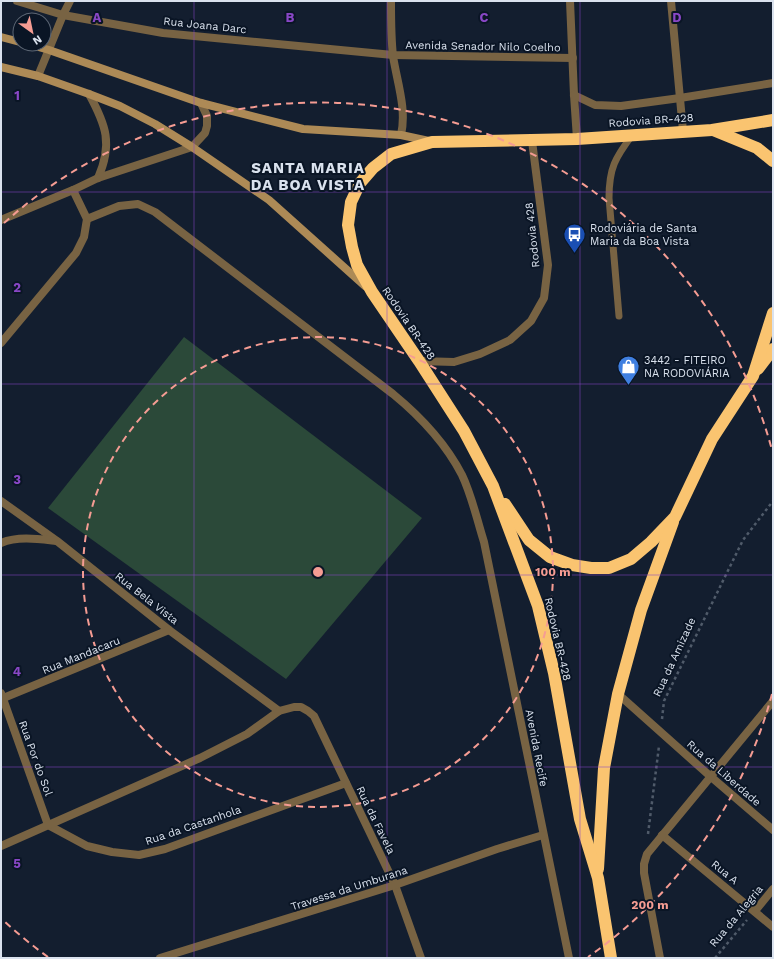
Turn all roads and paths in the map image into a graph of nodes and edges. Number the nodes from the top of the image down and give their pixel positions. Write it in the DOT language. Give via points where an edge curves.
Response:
graph roads {
  1 [pos="17,1"];
  2 [pos="70,1"];
  3 [pos="391,1"];
  4 [pos="570,1"];
  5 [pos="671,1"];
  6 [pos="63,14"];
  7 [pos="1,37"];
  8 [pos="12,40"];
  9 [pos="52,42"];
  10 [pos="52,51"];
  11 [pos="48,52"];
  12 [pos="393,55"];
  13 [pos="573,58"];
  14 [pos="1,67"];
  15 [pos="38,76"];
  16 [pos="773,83"];
  17 [pos="89,94"];
  18 [pos="574,95"];
  19 [pos="680,98"];
  20 [pos="200,103"];
  21 [pos="773,120"];
  22 [pos="712,130"];
  23 [pos="683,131"];
  24 [pos="633,134"];
  25 [pos="401,135"];
  26 [pos="577,139"];
  27 [pos="532,141"];
  28 [pos="432,142"];
  29 [pos="192,147"];
  30 [pos="773,161"];
  31 [pos="98,178"];
  32 [pos="73,190"];
  33 [pos="87,219"];
  34 [pos="1,220"];
  35 [pos="372,292"];
  36 [pos="773,313"];
  37 [pos="619,316"];
  38 [pos="1,343"];
  39 [pos="773,349"];
  40 [pos="419,360"];
  41 [pos="753,376"];
  42 [pos="493,486"];
  43 [pos="1,501"];
  44 [pos="773,502"];
  45 [pos="675,517"];
  46 [pos="57,541"];
  47 [pos="1,543"];
  48 [pos="169,630"];
  49 [pos="618,694"];
  50 [pos="2,697"];
  51 [pos="773,701"];
  52 [pos="280,711"];
  53 [pos="661,732"];
  54 [pos="710,776"];
  55 [pos="346,783"];
  56 [pos="48,826"];
  57 [pos="773,830"];
  58 [pos="543,834"];
  59 [pos="662,835"];
  60 [pos="647,841"];
  61 [pos="1,846"];
  62 [pos="598,878"];
  63 [pos="395,885"];
  64 [pos="773,889"];
  65 [pos="755,911"];
  66 [pos="773,927"];
  67 [pos="160,958"];
  68 [pos="421,958"];
  69 [pos="569,958"];
  70 [pos="611,958"];
  71 [pos="660,958"];
  72 [pos="715,958"];
  1 -- 6 [label="street, Rua Joana Darc"];
  2 -- 6 [label="street"];
  3 -- 12 [label="street"];
  4 -- 13 [label="street"];
  5 -- 19 [label="street"];
  6 -- 9 [label="street"];
  6 -- 12 [label="street, Rua Joana Darc" via="163,33"];
  7 -- 8 [label="main road"];
  10 -- 20 [label="main road"];
  11 -- 15 [label="street"];
  12 -- 13 [label="street, Avenida Senador Nilo Coelho"];
  12 -- 25 [label="street" via="401,100"];
  13 -- 18 [label="street"];
  14 -- 15 [label="main road"];
  15 -- 17 [label="main road"];
  16 -- 19 [label="street"];
  17 -- 29 [label="main road" via="155,124"];
  17 -- 31 [label="street" via="106,134 107,152"];
  18 -- 19 [label="street" via="595,105 606,106"];
  18 -- 26 [label="street"];
  19 -- 23 [label="street"];
  20 -- 25 [label="main road" via="304,129"];
  20 -- 29 [label="street" via="207,116 207,126"];
  21 -- 22 [label="highway, Rodovia BR-428"];
  22 -- 23 [label="highway, Rodovia BR-428"];
  22 -- 30 [label="highway" via="757,148"];
  23 -- 24 [label="highway, Rodovia BR-428"];
  24 -- 26 [label="highway, Rodovia BR-428"];
  24 -- 37 [label="lane" via="619,153 609,182"];
  25 -- 28 [label="main road"];
  26 -- 27 [label="highway, Rodovia BR-428"];
  27 -- 28 [label="highway, Rodovia BR-428"];
  27 -- 40 [label="street, Rodovia 428" via="548,265 544,298 531,321 504,343 454,362"];
  28 -- 35 [label="highway, Rodovia BR-428" via="391,154 373,168 360,183 351,202 348,225 352,247 357,265"];
  29 -- 31 [label="street"];
  29 -- 35 [label="main road" via="269,200"];
  31 -- 32 [label="street"];
  32 -- 33 [label="street"];
  32 -- 34 [label="street"];
  33 -- 38 [label="street" via="84,237 76,253"];
  33 -- 58 [label="street, Avenida Recife" via="119,206 138,204 155,212 416,413 440,440 462,475 484,542"];
  35 -- 40 [label="highway, Rodovia BR-428"];
  36 -- 41 [label="highway"];
  39 -- 41 [label="highway"];
  40 -- 42 [label="highway, Rodovia BR-428" via="464,431"];
  41 -- 45 [label="highway" via="712,439"];
  42 -- 45 [label="highway" via="529,540 550,557 572,565 609,568 631,559"];
  42 -- 62 [label="highway, Rodovia BR-428" via="538,606 554,673 580,819"];
  43 -- 46 [label="street, Rua Bela Vista"];
  44 -- 53 [label="path, Rua da Amizade" via="742,540 664,701"];
  45 -- 49 [label="highway, Rodovia BR-428" via="641,610"];
  46 -- 47 [label="street" via="20,539"];
  46 -- 48 [label="street, Rua Bela Vista"];
  48 -- 50 [label="street, Rua Mandacaru"];
  48 -- 52 [label="street, Rua Bela Vista"];
  49 -- 53 [label="street, Rua da Liberdade"];
  49 -- 62 [label="highway, Rodovia BR-428" via="604,768"];
  50 -- 56 [label="street, Rua Por do Sol"];
  51 -- 54 [label="street"];
  52 -- 55 [label="street, Rua da Favela" via="301,707 314,716"];
  52 -- 56 [label="street" via="247,734 200,758"];
  53 -- 54 [label="street, Rua da Liberdade"];
  53 -- 60 [label="path, Rua da Amizade"];
  54 -- 57 [label="street, Rua da Liberdade"];
  54 -- 59 [label="street"];
  55 -- 56 [label="street, Rua da Castanhola" via="165,849 139,855 87,846"];
  55 -- 63 [label="street, Rua da Favela"];
  56 -- 61 [label="street"];
  58 -- 63 [label="street, Travessa da Umburana"];
  58 -- 69 [label="street, Avenida Recife"];
  59 -- 65 [label="street, Rua A"];
  59 -- 71 [label="street" via="647,854 644,864"];
  62 -- 70 [label="highway, Rodovia BR-428"];
  63 -- 67 [label="street, Travessa da Umburana"];
  63 -- 68 [label="street, Rua da Favela"];
  64 -- 65 [label="street, Rua da Alegria"];
  65 -- 66 [label="street, Rua A"];
  65 -- 72 [label="path, Rua da Alegria"];
}
